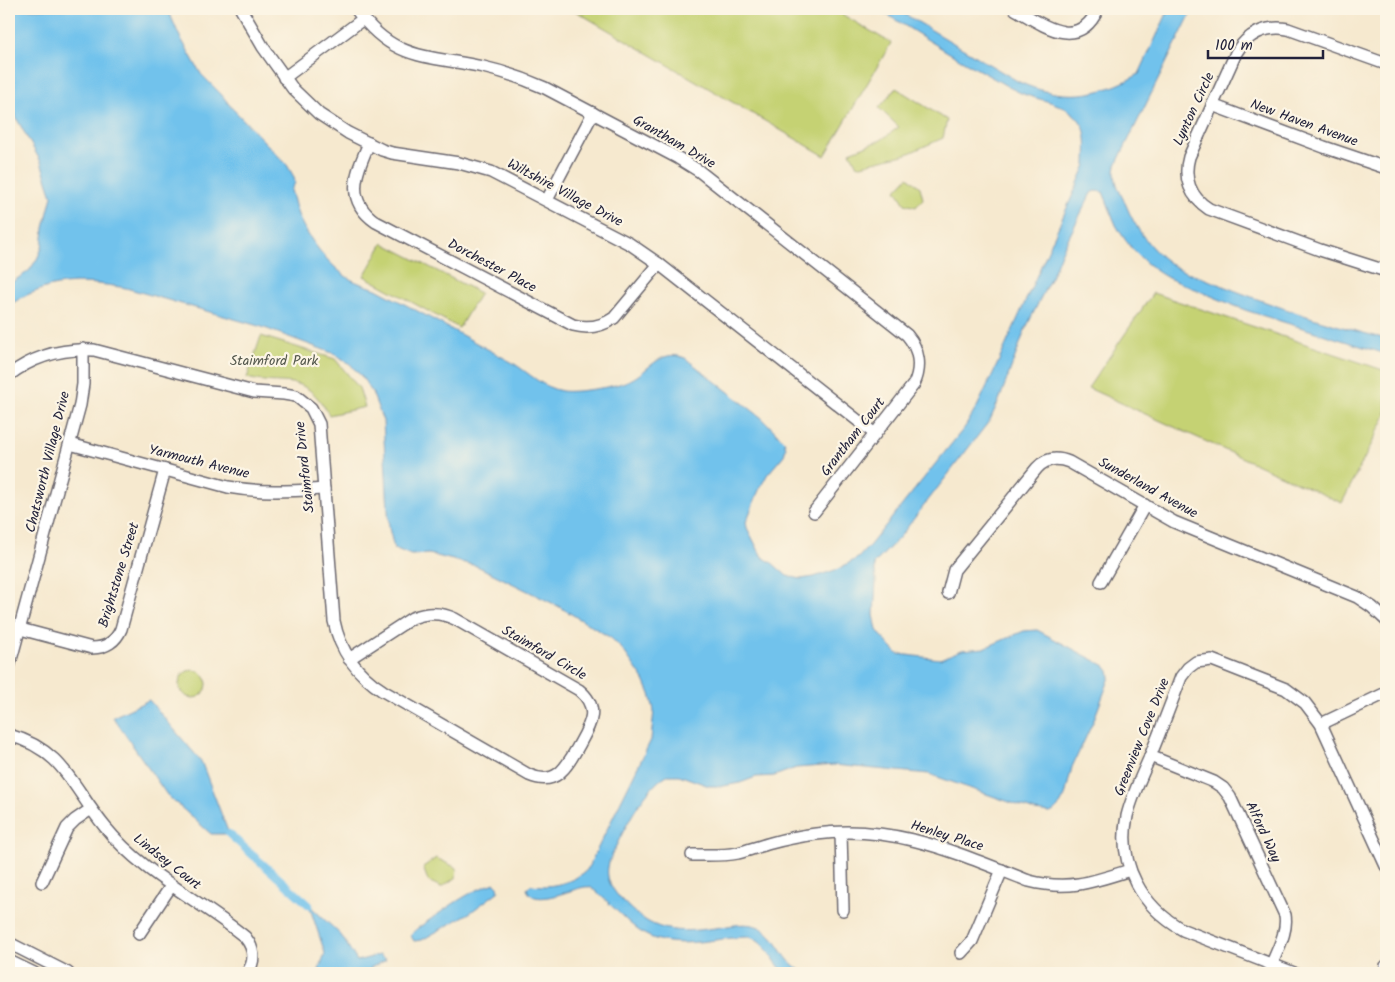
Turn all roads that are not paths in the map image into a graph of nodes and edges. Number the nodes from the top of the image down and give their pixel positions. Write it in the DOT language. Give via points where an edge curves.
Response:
graph roads {
  1 [pos="241,9"];
  2 [pos="356,9"];
  3 [pos="1015,9"];
  4 [pos="1098,9"];
  5 [pos="363,19"];
  6 [pos="1386,64"];
  7 [pos="284,78"];
  8 [pos="1212,105"];
  9 [pos="593,113"];
  10 [pos="368,143"];
  11 [pos="1386,168"];
  12 [pos="547,200"];
  13 [pos="658,264"];
  14 [pos="1386,271"];
  15 [pos="83,349"];
  16 [pos="9,375"];
  17 [pos="915,380"];
  18 [pos="875,434"];
  19 [pos="70,444"];
  20 [pos="165,470"];
  21 [pos="324,489"];
  22 [pos="1145,506"];
  23 [pos="814,512"];
  24 [pos="1101,582"];
  25 [pos="948,593"];
  26 [pos="1386,620"];
  27 [pos="14,627"];
  28 [pos="350,659"];
  29 [pos="9,667"];
  30 [pos="1386,694"];
  31 [pos="1320,724"];
  32 [pos="9,735"];
  33 [pos="1150,756"];
  34 [pos="91,809"];
  35 [pos="841,833"];
  36 [pos="692,855"];
  37 [pos="1386,866"];
  38 [pos="1002,870"];
  39 [pos="1130,870"];
  40 [pos="42,882"];
  41 [pos="171,886"];
  42 [pos="844,910"];
  43 [pos="139,934"];
  44 [pos="9,943"];
  45 [pos="961,953"];
  46 [pos="9,961"];
  47 [pos="1271,966"];
  48 [pos="1386,966"];
  49 [pos="34,973"];
  50 [pos="68,973"];
  51 [pos="247,973"];
  52 [pos="1294,973"];
  53 [pos="1385,973"];
  1 -- 7 [label="street, Wiltshire Village Drive"];
  2 -- 5 [label="street, Grantham Drive"];
  3 -- 4 [label="street" via="1065,33 1082,29"];
  5 -- 7 [label="street"];
  5 -- 9 [label="street, Grantham Drive" via="382,38 405,51 524,79"];
  6 -- 8 [label="street, Lynton Circle" via="1288,29 1266,29 1251,36 1239,48"];
  7 -- 10 [label="street, Wiltshire Village Drive" via="319,114"];
  8 -- 11 [label="street, New Haven Avenue"];
  8 -- 14 [label="street, Lynton Circle" via="1186,168 1190,189 1200,203 1223,215"];
  9 -- 12 [label="street"];
  9 -- 17 [label="street, Grantham Drive" via="699,172 903,331 918,354"];
  10 -- 12 [label="street, Wiltshire Village Drive" via="392,153 459,163 491,172"];
  10 -- 13 [label="street, Dorchester Place" via="355,185 358,201 367,215 573,325 594,327 610,322"];
  12 -- 13 [label="street, Wiltshire Village Drive" via="630,244"];
  13 -- 18 [label="street, Wiltshire Village Drive"];
  15 -- 16 [label="street, Staimford Drive" via="41,357"];
  15 -- 19 [label="street, Chatsworth Village Drive" via="82,394"];
  15 -- 21 [label="street, Staimford Drive" via="110,353 254,392 302,399 315,413 319,424"];
  17 -- 18 [label="street, Grantham Court"];
  18 -- 23 [label="street, Grantham Court"];
  19 -- 20 [label="street, Yarmouth Avenue"];
  19 -- 27 [label="street, Chatsworth Village Drive"];
  20 -- 21 [label="street, Yarmouth Avenue" via="249,491"];
  20 -- 27 [label="street, Brightstone Street" via="116,638 103,647 92,648"];
  21 -- 28 [label="street, Staimford Drive" via="333,615 340,641"];
  22 -- 24 [label="street"];
  22 -- 25 [label="street, Sunderland Avenue" via="1069,462 1058,458 1046,461 954,570"];
  22 -- 26 [label="street, Sunderland Avenue" via="1184,526 1340,589 1365,602"];
  27 -- 29 [label="street, Chatsworth Village Drive"];
  28 -- 28 [label="street, Staimford Circle" via="412,618 422,614 445,615 579,690 591,707 591,723 564,770 550,778 534,777 378,688"];
  30 -- 31 [label="street"];
  31 -- 33 [label="street, Greenview Cove Drive" via="1305,703 1286,689 1217,661 1201,660 1184,672"];
  31 -- 37 [label="street, Greenview Cove Drive"];
  32 -- 34 [label="street, Lindsey Court" via="50,754 68,773"];
  33 -- 39 [label="street, Greenview Cove Drive" via="1127,816 1125,843"];
  33 -- 47 [label="street, Alford Way" via="1214,782 1230,797 1285,915 1286,927"];
  34 -- 40 [label="street" via="67,828"];
  34 -- 41 [label="street, Lindsey Court" via="133,857"];
  35 -- 36 [label="street, Henley Place" via="795,838 738,853"];
  35 -- 38 [label="street, Henley Place" via="883,834 921,841"];
  35 -- 42 [label="street"];
  38 -- 39 [label="street, Henley Place" via="1029,881 1056,886 1084,884"];
  38 -- 45 [label="street" via="972,941"];
  39 -- 47 [label="street, Greenview Cove Drive" via="1151,906 1172,924"];
  41 -- 43 [label="street"];
  41 -- 51 [label="street, Lindsey Court" via="245,937 253,956"];
  44 -- 50 [label="street"];
  46 -- 49 [label="street"];
  47 -- 52 [label="street, Greenview Cove Drive"];
  48 -- 53 [label="street"];
}
